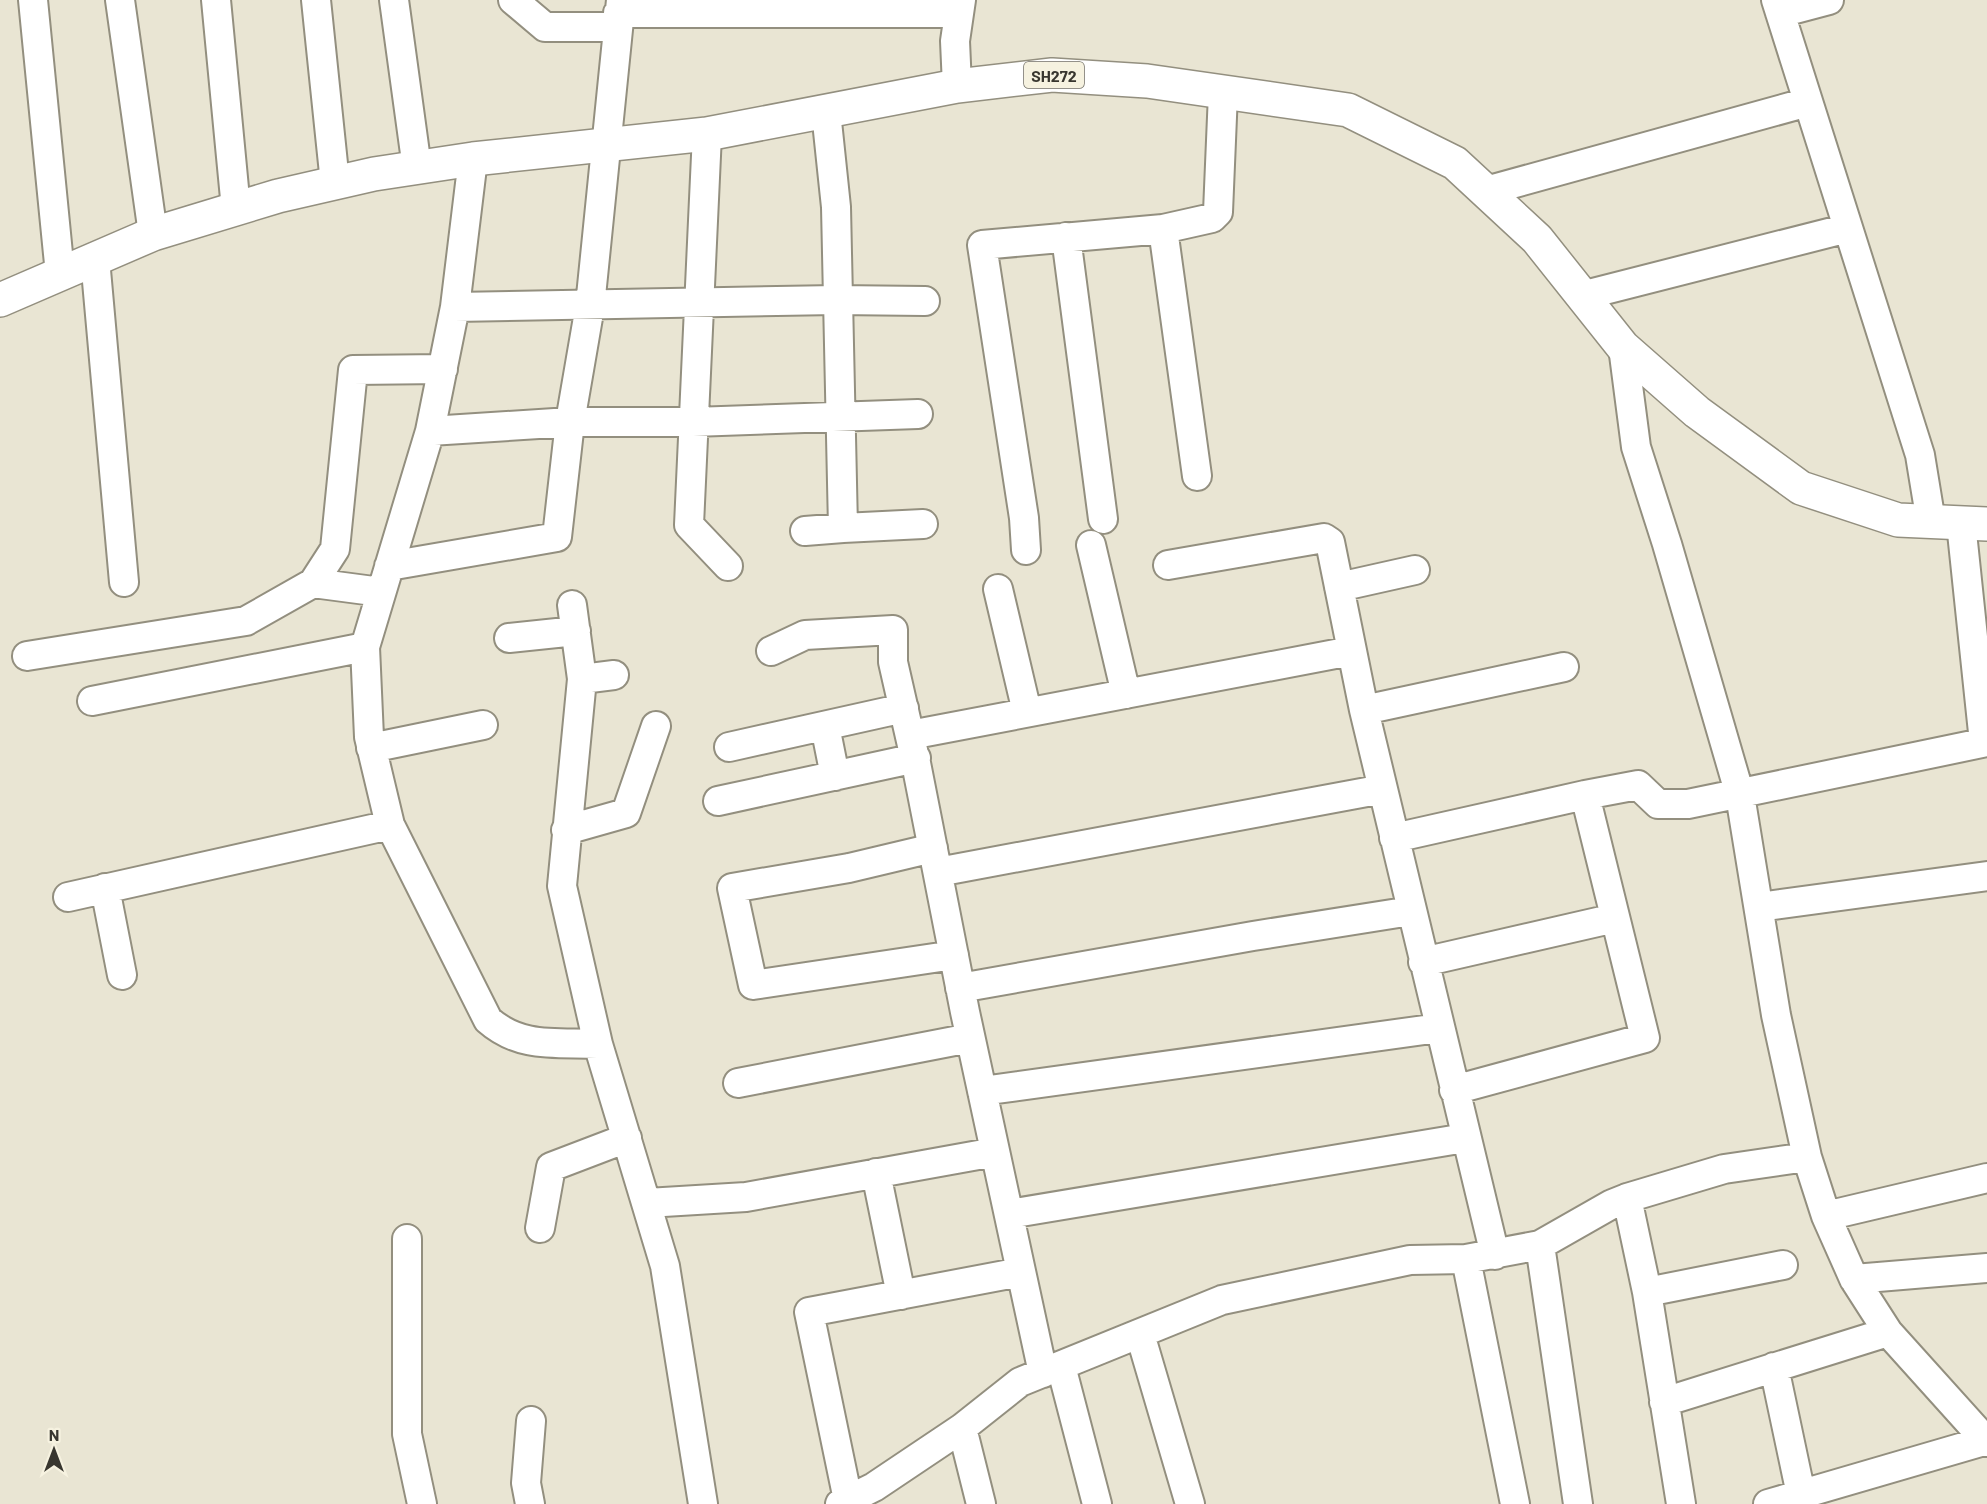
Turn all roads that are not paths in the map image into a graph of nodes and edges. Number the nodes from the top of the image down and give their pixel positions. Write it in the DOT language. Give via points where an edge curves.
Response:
graph roads {
  1 [pos="33,0"];
  2 [pos="120,0"];
  3 [pos="216,0"];
  4 [pos="315,0"];
  5 [pos="394,0"];
  6 [pos="513,0"];
  7 [pos="1829,0"];
  8 [pos="960,7"];
  9 [pos="1778,7"];
  10 [pos="619,13"];
  11 [pos="957,86"];
  12 [pos="1223,93"];
  13 [pos="1808,102"];
  14 [pos="826,112"];
  15 [pos="707,134"];
  16 [pos="606,145"];
  17 [pos="473,159"];
  18 [pos="417,168"];
  19 [pos="335,183"];
  20 [pos="1486,191"];
  21 [pos="236,209"];
  22 [pos="1848,228"];
  23 [pos="1163,229"];
  24 [pos="153,234"];
  25 [pos="1066,237"];
  26 [pos="95,259"];
  27 [pos="60,274"];
  28 [pos="1581,296"];
  29 [pos="0,300"];
  30 [pos="836,300"];
  31 [pos="925,301"];
  32 [pos="701,303"];
  33 [pos="590,306"];
  34 [pos="455,307"];
  35 [pos="1623,346"];
  36 [pos="443,369"];
  37 [pos="918,414"];
  38 [pos="842,416"];
  39 [pos="570,422"];
  40 [pos="693,422"];
  41 [pos="430,431"];
  42 [pos="1197,476"];
  43 [pos="1103,519"];
  44 [pos="1960,523"];
  45 [pos="923,524"];
  46 [pos="843,528"];
  47 [pos="805,531"];
  48 [pos="1091,545"];
  49 [pos="1026,550"];
  50 [pos="1168,565"];
  51 [pos="728,566"];
  52 [pos="1415,570"];
  53 [pos="385,579"];
  54 [pos="124,582"];
  55 [pos="313,583"];
  56 [pos="1339,587"];
  57 [pos="998,589"];
  58 [pos="508,638"];
  59 [pos="365,647"];
  60 [pos="771,651"];
  61 [pos="1351,651"];
  62 [pos="27,656"];
  63 [pos="1564,668"];
  64 [pos="614,675"];
  65 [pos="582,679"];
  66 [pos="1126,694"];
  67 [pos="92,701"];
  68 [pos="1364,710"];
  69 [pos="1027,712"];
  70 [pos="483,725"];
  71 [pos="656,726"];
  72 [pos="825,726"];
  73 [pos="910,734"];
  74 [pos="1986,742"];
  75 [pos="729,747"];
  76 [pos="371,748"];
  77 [pos="835,776"];
  78 [pos="1383,789"];
  79 [pos="1585,795"];
  80 [pos="1740,795"];
  81 [pos="718,801"];
  82 [pos="390,825"];
  83 [pos="566,830"];
  84 [pos="1394,838"];
  85 [pos="935,860"];
  86 [pos="1987,876"];
  87 [pos="105,888"];
  88 [pos="68,897"];
  89 [pos="1759,907"];
  90 [pos="1411,911"];
  91 [pos="1615,918"];
  92 [pos="954,955"];
  93 [pos="1423,962"];
  94 [pos="122,975"];
  95 [pos="960,988"];
  96 [pos="1439,1028"];
  97 [pos="970,1038"];
  98 [pos="598,1044"];
  99 [pos="738,1083"];
  100 [pos="1454,1090"];
  101 [pos="982,1091"];
  102 [pos="627,1138"];
  103 [pos="1465,1138"];
  104 [pos="995,1152"];
  105 [pos="1807,1157"];
  106 [pos="876,1173"];
  107 [pos="1987,1178"];
  108 [pos="1627,1198"];
  109 [pos="646,1203"];
  110 [pos="1009,1214"];
  111 [pos="1826,1216"];
  112 [pos="540,1228"];
  113 [pos="407,1239"];
  114 [pos="1540,1245"];
  115 [pos="1495,1255"];
  116 [pos="1466,1259"];
  117 [pos="1783,1265"];
  118 [pos="1987,1268"];
  119 [pos="1021,1272"];
  120 [pos="1854,1279"];
  121 [pos="1647,1292"];
  122 [pos="901,1295"];
  123 [pos="1888,1332"];
  124 [pos="1140,1334"];
  125 [pos="1774,1367"];
  126 [pos="1052,1370"];
  127 [pos="1664,1402"];
  128 [pos="531,1421"];
  129 [pos="962,1428"];
  130 [pos="1986,1442"];
  131 [pos="876,1495"];
  132 [pos="1802,1500"];
  133 [pos="844,1502"];
  134 [pos="422,1504"];
  135 [pos="530,1504"];
  136 [pos="703,1504"];
  137 [pos="981,1504"];
  138 [pos="1096,1504"];
  139 [pos="1190,1504"];
  140 [pos="1515,1504"];
  141 [pos="1578,1504"];
  142 [pos="1681,1504"];
  143 [pos="1768,1504"];
  1 -- 27 [label="street"];
  2 -- 24 [label="street"];
  3 -- 21 [label="street"];
  4 -- 19 [label="street"];
  5 -- 18 [label="street"];
  6 -- 10 [label="street" via="545,27"];
  7 -- 9 [label="street"];
  8 -- 10 [label="street"];
  8 -- 11 [label="street" via="955,41"];
  9 -- 13 [label="street"];
  10 -- 16 [label="street"];
  11 -- 12 [label="main road, SH272" via="1052,75 1147,81"];
  11 -- 14 [label="main road, SH272"];
  12 -- 20 [label="main road, SH272" via="1348,110 1455,163"];
  12 -- 23 [label="street" via="1218,212 1212,218"];
  13 -- 20 [label="street"];
  13 -- 22 [label="street"];
  14 -- 15 [label="main road, SH272"];
  14 -- 30 [label="street" via="836,207"];
  15 -- 16 [label="main road, SH272"];
  15 -- 32 [label="street"];
  16 -- 17 [label="main road, SH272"];
  16 -- 33 [label="street"];
  17 -- 18 [label="main road, SH272"];
  17 -- 34 [label="street"];
  18 -- 19 [label="main road, SH272"];
  19 -- 21 [label="main road, SH272"];
  20 -- 28 [label="main road, SH272" via="1537,238"];
  21 -- 24 [label="main road, SH272"];
  22 -- 28 [label="street"];
  22 -- 44 [label="street" via="1920,454"];
  23 -- 25 [label="street"];
  23 -- 42 [label="street"];
  24 -- 26 [label="main road, SH272"];
  25 -- 43 [label="street"];
  25 -- 49 [label="street" via="982,245"];
  26 -- 27 [label="main road, SH272"];
  26 -- 54 [label="street"];
  27 -- 29 [label="main road, SH272"];
  28 -- 35 [label="main road, SH272"];
  30 -- 31 [label="street"];
  30 -- 32 [label="street"];
  30 -- 38 [label="street"];
  32 -- 33 [label="street"];
  32 -- 40 [label="street"];
  33 -- 34 [label="street"];
  33 -- 39 [label="street"];
  34 -- 36 [label="street"];
  35 -- 44 [label="main road, SH272" via="1697,412 1801,488 1898,520"];
  35 -- 80 [label="street" via="1635,447"];
  36 -- 41 [label="street"];
  36 -- 55 [label="street" via="353,370 335,549"];
  37 -- 38 [label="street"];
  38 -- 40 [label="street"];
  38 -- 46 [label="street"];
  39 -- 40 [label="street"];
  39 -- 41 [label="street"];
  39 -- 53 [label="street" via="557,537"];
  40 -- 51 [label="street" via="689,525"];
  41 -- 53 [label="street"];
  44 -- 74 [label="street"];
  45 -- 46 [label="street"];
  46 -- 47 [label="street"];
  48 -- 66 [label="street"];
  50 -- 56 [label="street" via="1324,538 1330,542"];
  52 -- 56 [label="street"];
  53 -- 55 [label="street"];
  53 -- 59 [label="street"];
  55 -- 62 [label="street" via="246,621"];
  56 -- 61 [label="street"];
  57 -- 69 [label="street"];
  58 -- 65 [label="street" via="574,618"];
  59 -- 67 [label="street"];
  59 -- 76 [label="street"];
  60 -- 73 [label="street" via="805,635 893,630 893,662"];
  61 -- 66 [label="street"];
  61 -- 68 [label="street"];
  63 -- 68 [label="street"];
  64 -- 65 [label="street"];
  65 -- 83 [label="street"];
  66 -- 69 [label="street"];
  68 -- 78 [label="street"];
  69 -- 73 [label="street"];
  70 -- 76 [label="street"];
  71 -- 83 [label="street" via="626,813"];
  72 -- 73 [label="street"];
  72 -- 75 [label="street"];
  72 -- 77 [label="street"];
  73 -- 77 [label="street"];
  73 -- 85 [label="street"];
  74 -- 80 [label="street"];
  76 -- 82 [label="street"];
  77 -- 81 [label="street"];
  78 -- 84 [label="street"];
  78 -- 85 [label="street"];
  79 -- 80 [label="street" via="1638,786 1658,804 1688,804"];
  79 -- 84 [label="street"];
  79 -- 91 [label="street"];
  80 -- 89 [label="street"];
  82 -- 87 [label="street"];
  82 -- 98 [label="street" via="488,1020 520,1040"];
  83 -- 98 [label="street" via="562,886"];
  84 -- 90 [label="street"];
  85 -- 92 [label="street"];
  85 -- 92 [label="street" via="849,868 732,888 753,985"];
  86 -- 89 [label="street"];
  87 -- 88 [label="street"];
  87 -- 94 [label="street"];
  89 -- 105 [label="street" via="1776,1015"];
  90 -- 93 [label="street"];
  90 -- 95 [label="street"];
  91 -- 93 [label="street"];
  91 -- 100 [label="street" via="1645,1038"];
  92 -- 95 [label="street"];
  93 -- 96 [label="street"];
  95 -- 97 [label="street"];
  96 -- 100 [label="street"];
  96 -- 101 [label="street"];
  97 -- 99 [label="street"];
  97 -- 101 [label="street"];
  98 -- 102 [label="street"];
  100 -- 103 [label="street"];
  101 -- 104 [label="street"];
  102 -- 109 [label="street"];
  102 -- 112 [label="street" via="551,1167"];
  103 -- 110 [label="street"];
  103 -- 115 [label="street"];
  104 -- 106 [label="street"];
  104 -- 110 [label="street"];
  105 -- 108 [label="street" via="1724,1170"];
  105 -- 111 [label="street"];
  106 -- 109 [label="street" via="746,1197"];
  106 -- 122 [label="street"];
  107 -- 111 [label="street"];
  108 -- 114 [label="street"];
  108 -- 121 [label="street"];
  109 -- 136 [label="street" via="665,1266"];
  110 -- 119 [label="street"];
  111 -- 120 [label="street"];
  113 -- 134 [label="street" via="407,1434"];
  114 -- 115 [label="street"];
  114 -- 141 [label="street"];
  115 -- 116 [label="street"];
  116 -- 124 [label="street" via="1410,1260 1222,1300"];
  116 -- 140 [label="street"];
  117 -- 121 [label="street"];
  118 -- 120 [label="street"];
  119 -- 122 [label="street"];
  119 -- 126 [label="street"];
  120 -- 123 [label="street"];
  121 -- 127 [label="street"];
  122 -- 133 [label="street" via="809,1312"];
  123 -- 125 [label="street"];
  123 -- 130 [label="street"];
  124 -- 126 [label="street"];
  124 -- 139 [label="street"];
  125 -- 127 [label="street"];
  125 -- 132 [label="street"];
  126 -- 129 [label="street" via="1020,1382"];
  126 -- 138 [label="street"];
  127 -- 142 [label="street"];
  128 -- 135 [label="street" via="526,1483"];
  129 -- 131 [label="street"];
  129 -- 137 [label="street"];
  130 -- 132 [label="street"];
  131 -- 133 [label="street"];
  132 -- 143 [label="street"];
}
